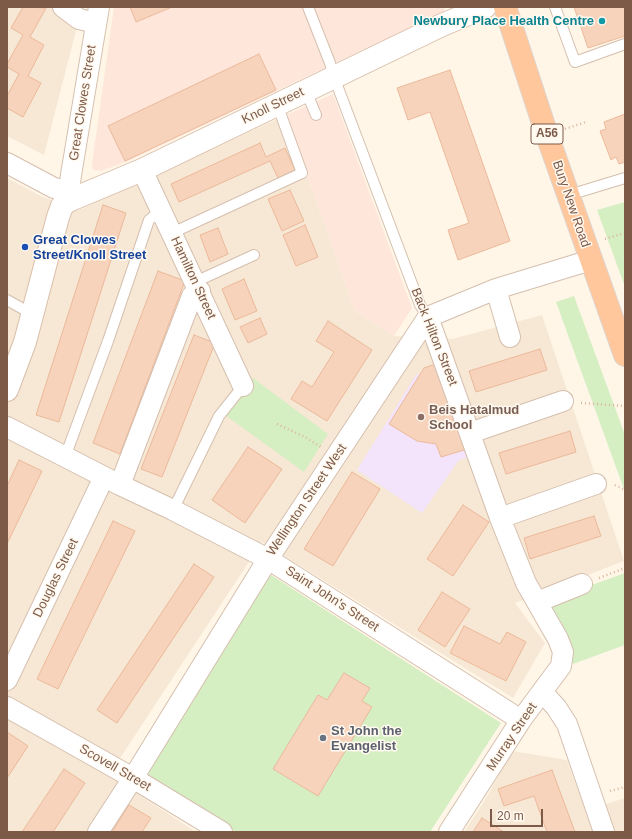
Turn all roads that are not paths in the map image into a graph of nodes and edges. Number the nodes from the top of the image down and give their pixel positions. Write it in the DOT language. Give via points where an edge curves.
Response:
graph roads {
  1 [pos="63,7"];
  2 [pos="308,7"];
  3 [pos="485,7"];
  4 [pos="506,7"];
  5 [pos="555,7"];
  6 [pos="97,15"];
  7 [pos="625,44"];
  8 [pos="334,77"];
  9 [pos="306,91"];
  10 [pos="277,104"];
  11 [pos="316,114"];
  12 [pos="7,163"];
  13 [pos="142,170"];
  14 [pos="625,178"];
  15 [pos="569,195"];
  16 [pos="70,198"];
  17 [pos="161,210"];
  18 [pos="172,233"];
  19 [pos="254,255"];
  20 [pos="591,260"];
  21 [pos="198,287"];
  22 [pos="496,289"];
  23 [pos="7,300"];
  24 [pos="32,314"];
  25 [pos="428,317"];
  26 [pos="510,337"];
  27 [pos="625,355"];
  28 [pos="243,386"];
  29 [pos="7,390"];
  30 [pos="563,401"];
  31 [pos="7,427"];
  32 [pos="470,433"];
  33 [pos="65,457"];
  34 [pos="112,481"];
  35 [pos="596,484"];
  36 [pos="173,510"];
  37 [pos="500,518"];
  38 [pos="268,559"];
  39 [pos="582,584"];
  40 [pos="537,602"];
  41 [pos="558,639"];
  42 [pos="7,680"];
  43 [pos="542,692"];
  44 [pos="7,707"];
  45 [pos="521,720"];
  46 [pos="133,778"];
  47 [pos="98,832"];
  48 [pos="222,832"];
  49 [pos="449,832"];
  50 [pos="604,832"];
  1 -- 6 [label="street" via="79,19"];
  2 -- 8 [label="lane, Back Hilton Street"];
  3 -- 8 [label="main road, Knoll Street"];
  4 -- 15 [label="highway, Bury New Road / A56"];
  5 -- 7 [label="lane" via="575,62"];
  6 -- 16 [label="street, Great Clowes Street" via="71,175"];
  8 -- 9 [label="main road, Knoll Street"];
  8 -- 25 [label="lane, Back Hilton Street" via="420,305"];
  9 -- 10 [label="main road, Knoll Street"];
  9 -- 11 [label="lane"];
  10 -- 13 [label="main road, Knoll Street"];
  10 -- 18 [label="lane" via="302,173"];
  12 -- 16 [label="street"];
  13 -- 16 [label="main road, Knoll Street"];
  13 -- 17 [label="street, Hamilton Street"];
  14 -- 15 [label="lane"];
  15 -- 20 [label="highway, Bury New Road / A56"];
  16 -- 24 [label="main road, Great Clowes Street" via="58,217"];
  17 -- 18 [label="street, Hamilton Street"];
  17 -- 33 [label="lane" via="148,220 108,341"];
  18 -- 21 [label="street, Hamilton Street"];
  19 -- 21 [label="lane"];
  20 -- 22 [label="street"];
  20 -- 27 [label="highway, Bury New Road / A56"];
  21 -- 28 [label="street, Hamilton Street"];
  21 -- 34 [label="street, Douglas Street"];
  22 -- 25 [label="street"];
  22 -- 26 [label="street"];
  23 -- 24 [label="lane"];
  24 -- 29 [label="main road, Great Clowes Street" via="25,342"];
  25 -- 32 [label="street, Back Hilton Street"];
  25 -- 38 [label="street, Wellington Street West"];
  28 -- 36 [label="lane" via="219,416"];
  30 -- 32 [label="street"];
  31 -- 33 [label="street, Saint John's Street"];
  32 -- 37 [label="street, Back Hilton Street"];
  33 -- 34 [label="street, Saint John's Street"];
  34 -- 36 [label="street, Saint John's Street"];
  34 -- 42 [label="street, Douglas Street"];
  35 -- 37 [label="street"];
  36 -- 38 [label="street, Saint John's Street"];
  37 -- 40 [label="street, Back Hilton Street" via="526,583"];
  38 -- 45 [label="street, Saint John's Street"];
  38 -- 46 [label="street, Wellington Street West"];
  39 -- 40 [label="street"];
  40 -- 41 [label="street, Back Hilton Street"];
  41 -- 43 [label="street, Murray Street" via="563,652 561,666"];
  43 -- 45 [label="street, Murray Street"];
  43 -- 50 [label="street" via="567,724"];
  44 -- 46 [label="street, Scovell Street"];
  45 -- 49 [label="street, Murray Street"];
  46 -- 47 [label="street, Wellington Street West"];
  46 -- 48 [label="street, Scovell Street"];
}
